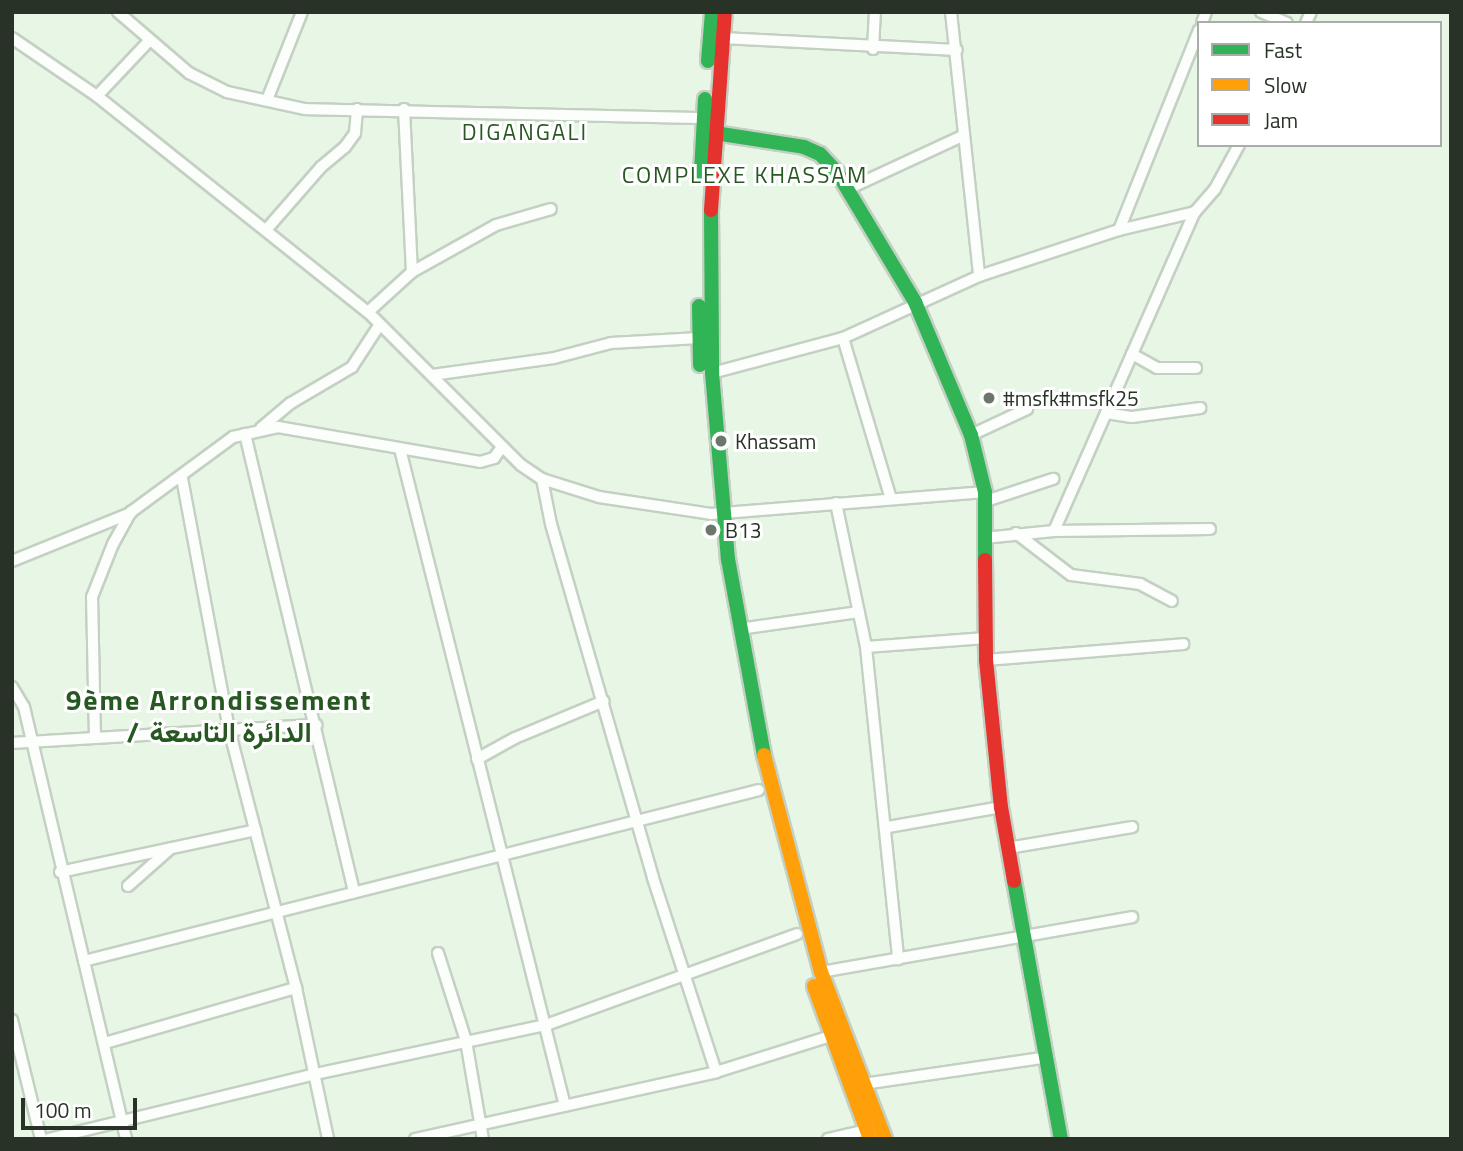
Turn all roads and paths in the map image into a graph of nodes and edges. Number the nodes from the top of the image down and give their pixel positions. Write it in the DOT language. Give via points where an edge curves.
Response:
graph roads {
  1 [pos="118,12"];
  2 [pos="302,12"];
  3 [pos="712,12"];
  4 [pos="725,12"];
  5 [pos="875,12"];
  6 [pos="951,12"];
  7 [pos="1261,12"];
  8 [pos="1282,21"];
  9 [pos="1197,35"];
  10 [pos="12,38"];
  11 [pos="723,38"];
  12 [pos="149,41"];
  13 [pos="873,49"];
  14 [pos="957,50"];
  15 [pos="97,96"];
  16 [pos="267,100"];
  17 [pos="357,109"];
  18 [pos="404,109"];
  19 [pos="704,118"];
  20 [pos="715,133"];
  21 [pos="962,136"];
  22 [pos="1238,147"];
  23 [pos="848,189"];
  24 [pos="551,209"];
  25 [pos="1195,212"];
  26 [pos="266,230"];
  27 [pos="1119,230"];
  28 [pos="412,272"];
  29 [pos="979,276"];
  30 [pos="915,302"];
  31 [pos="368,312"];
  32 [pos="380,324"];
  33 [pos="699,338"];
  34 [pos="843,338"];
  35 [pos="1132,354"];
  36 [pos="1196,368"];
  37 [pos="712,373"];
  38 [pos="432,375"];
  39 [pos="1200,408"];
  40 [pos="1027,409"];
  41 [pos="1106,413"];
  42 [pos="261,428"];
  43 [pos="245,434"];
  44 [pos="971,435"];
  45 [pos="502,447"];
  46 [pos="400,449"];
  47 [pos="182,478"];
  48 [pos="542,478"];
  49 [pos="1053,479"];
  50 [pos="985,496"];
  51 [pos="891,499"];
  52 [pos="836,503"];
  53 [pos="131,512"];
  54 [pos="716,513"];
  55 [pos="1210,529"];
  56 [pos="1054,531"];
  57 [pos="1016,533"];
  58 [pos="984,538"];
  59 [pos="12,561"];
  60 [pos="1172,601"];
  61 [pos="859,612"];
  62 [pos="739,629"];
  63 [pos="986,638"];
  64 [pos="1183,644"];
  65 [pos="866,647"];
  66 [pos="986,660"];
  67 [pos="12,687"];
  68 [pos="604,701"];
  69 [pos="316,725"];
  70 [pos="229,729"];
  71 [pos="95,738"];
  72 [pos="30,742"];
  73 [pos="12,743"];
  74 [pos="477,759"];
  75 [pos="759,790"];
  76 [pos="1001,807"];
  77 [pos="637,820"];
  78 [pos="888,827"];
  79 [pos="1132,827"];
  80 [pos="256,830"];
  81 [pos="172,848"];
  82 [pos="1008,848"];
  83 [pos="502,854"];
  84 [pos="60,872"];
  85 [pos="128,886"];
  86 [pos="354,892"];
  87 [pos="277,914"];
  88 [pos="1132,916"];
  89 [pos="797,934"];
  90 [pos="1024,938"];
  91 [pos="438,953"];
  92 [pos="898,959"];
  93 [pos="84,961"];
  94 [pos="821,972"];
  95 [pos="682,975"];
  96 [pos="296,988"];
  97 [pos="12,1020"];
  98 [pos="546,1025"];
  99 [pos="831,1036"];
  100 [pos="466,1041"];
  101 [pos="105,1043"];
  102 [pos="1047,1057"];
  103 [pos="716,1072"];
  104 [pos="315,1074"];
  105 [pos="863,1084"];
  106 [pos="565,1106"];
  107 [pos="123,1121"];
  108 [pos="480,1126"];
  109 [pos="868,1134"];
  110 [pos="67,1137"];
  111 [pos="41,1139"];
  112 [pos="49,1139"];
  113 [pos="126,1139"];
  114 [pos="328,1139"];
  115 [pos="415,1139"];
  116 [pos="484,1139"];
  117 [pos="828,1139"];
  118 [pos="885,1139"];
  119 [pos="1061,1139"];
  1 -- 12 [label="street"];
  2 -- 16 [label="street"];
  3 -- 19 [label="main road"];
  4 -- 11 [label="main road"];
  5 -- 13 [label="street"];
  6 -- 14 [label="street"];
  7 -- 8 [label="street"];
  9 -- 27 [label="street"];
  10 -- 15 [label="street"];
  11 -- 13 [label="street"];
  11 -- 20 [label="main road"];
  12 -- 15 [label="street"];
  12 -- 16 [label="street" via="189,73 227,92"];
  13 -- 14 [label="street"];
  14 -- 21 [label="street"];
  15 -- 26 [label="street"];
  16 -- 17 [label="street" via="305,109"];
  17 -- 18 [label="street"];
  17 -- 26 [label="street" via="355,133 345,147 321,167"];
  18 -- 19 [label="street"];
  18 -- 28 [label="street"];
  19 -- 33 [label="main road"];
  20 -- 23 [label="main road" via="820,154"];
  20 -- 37 [label="main road" via="709,238"];
  21 -- 23 [label="street"];
  21 -- 29 [label="street"];
  22 -- 25 [label="street" via="1215,189"];
  23 -- 30 [label="main road"];
  24 -- 28 [label="street" via="496,225"];
  25 -- 27 [label="street"];
  25 -- 35 [label="street"];
  26 -- 31 [label="street"];
  27 -- 29 [label="street"];
  28 -- 31 [label="street"];
  29 -- 30 [label="street"];
  30 -- 34 [label="street"];
  30 -- 44 [label="main road"];
  31 -- 32 [label="street"];
  32 -- 38 [label="street"];
  32 -- 42 [label="street" via="352,366 291,403"];
  33 -- 38 [label="street" via="611,344 554,358"];
  33 -- 54 [label="main road"];
  34 -- 37 [label="street"];
  34 -- 51 [label="street"];
  35 -- 36 [label="street" via="1157,368"];
  35 -- 41 [label="street"];
  37 -- 54 [label="main road"];
  38 -- 45 [label="street"];
  39 -- 41 [label="street" via="1145,417"];
  40 -- 44 [label="street"];
  41 -- 56 [label="street"];
  42 -- 43 [label="street"];
  42 -- 46 [label="street" via="298,429"];
  43 -- 47 [label="street" via="233,437"];
  43 -- 69 [label="street"];
  44 -- 50 [label="main road"];
  45 -- 46 [label="street" via="494,458 480,462"];
  45 -- 48 [label="street"];
  46 -- 74 [label="street"];
  47 -- 53 [label="street"];
  47 -- 70 [label="street"];
  48 -- 54 [label="street" via="599,497"];
  48 -- 68 [label="street" via="551,524"];
  49 -- 50 [label="street"];
  50 -- 51 [label="street"];
  50 -- 58 [label="main road"];
  51 -- 52 [label="street"];
  52 -- 54 [label="street"];
  52 -- 61 [label="street"];
  53 -- 59 [label="street"];
  53 -- 71 [label="street" via="92,597"];
  54 -- 62 [label="main road"];
  54 -- 75 [label="main road"];
  55 -- 56 [label="street"];
  56 -- 57 [label="street"];
  57 -- 58 [label="street"];
  57 -- 60 [label="street" via="1070,575 1140,584"];
  58 -- 63 [label="main road"];
  61 -- 62 [label="street"];
  61 -- 65 [label="street"];
  62 -- 94 [label="main road" via="767,774"];
  63 -- 65 [label="street"];
  63 -- 66 [label="main road"];
  64 -- 66 [label="street"];
  65 -- 78 [label="street"];
  66 -- 76 [label="main road"];
  67 -- 72 [label="street" via="24,707"];
  68 -- 74 [label="street"];
  68 -- 77 [label="street"];
  69 -- 70 [label="street"];
  69 -- 86 [label="street"];
  70 -- 71 [label="street"];
  70 -- 80 [label="street"];
  71 -- 72 [label="street"];
  72 -- 73 [label="street"];
  72 -- 84 [label="street"];
  74 -- 83 [label="street"];
  75 -- 77 [label="street"];
  75 -- 89 [label="main road"];
  76 -- 78 [label="street"];
  76 -- 82 [label="main road"];
  77 -- 83 [label="street"];
  77 -- 95 [label="street"];
  78 -- 92 [label="street"];
  79 -- 82 [label="street"];
  80 -- 81 [label="street"];
  80 -- 87 [label="street"];
  81 -- 84 [label="street"];
  81 -- 85 [label="street"];
  82 -- 90 [label="main road"];
  83 -- 86 [label="street"];
  83 -- 98 [label="street"];
  84 -- 93 [label="street"];
  86 -- 87 [label="street"];
  87 -- 93 [label="street"];
  87 -- 96 [label="street"];
  88 -- 90 [label="street"];
  89 -- 95 [label="street"];
  89 -- 99 [label="main road"];
  90 -- 92 [label="street"];
  90 -- 102 [label="main road"];
  91 -- 100 [label="street"];
  92 -- 94 [label="street"];
  93 -- 101 [label="street"];
  94 -- 105 [label="main road"];
  95 -- 98 [label="street"];
  95 -- 103 [label="street"];
  96 -- 101 [label="street"];
  96 -- 104 [label="street"];
  97 -- 111 [label="street"];
  98 -- 100 [label="street"];
  98 -- 106 [label="street"];
  99 -- 103 [label="street"];
  99 -- 109 [label="main road"];
  100 -- 104 [label="street"];
  100 -- 108 [label="street"];
  101 -- 107 [label="street"];
  102 -- 105 [label="street"];
  102 -- 119 [label="main road"];
  103 -- 106 [label="street"];
  104 -- 107 [label="street"];
  104 -- 114 [label="street"];
  105 -- 118 [label="main road"];
  106 -- 108 [label="street"];
  107 -- 110 [label="street"];
  107 -- 113 [label="street"];
  108 -- 115 [label="street"];
  108 -- 116 [label="street"];
  109 -- 117 [label="street"];
  110 -- 112 [label="street"];
}
